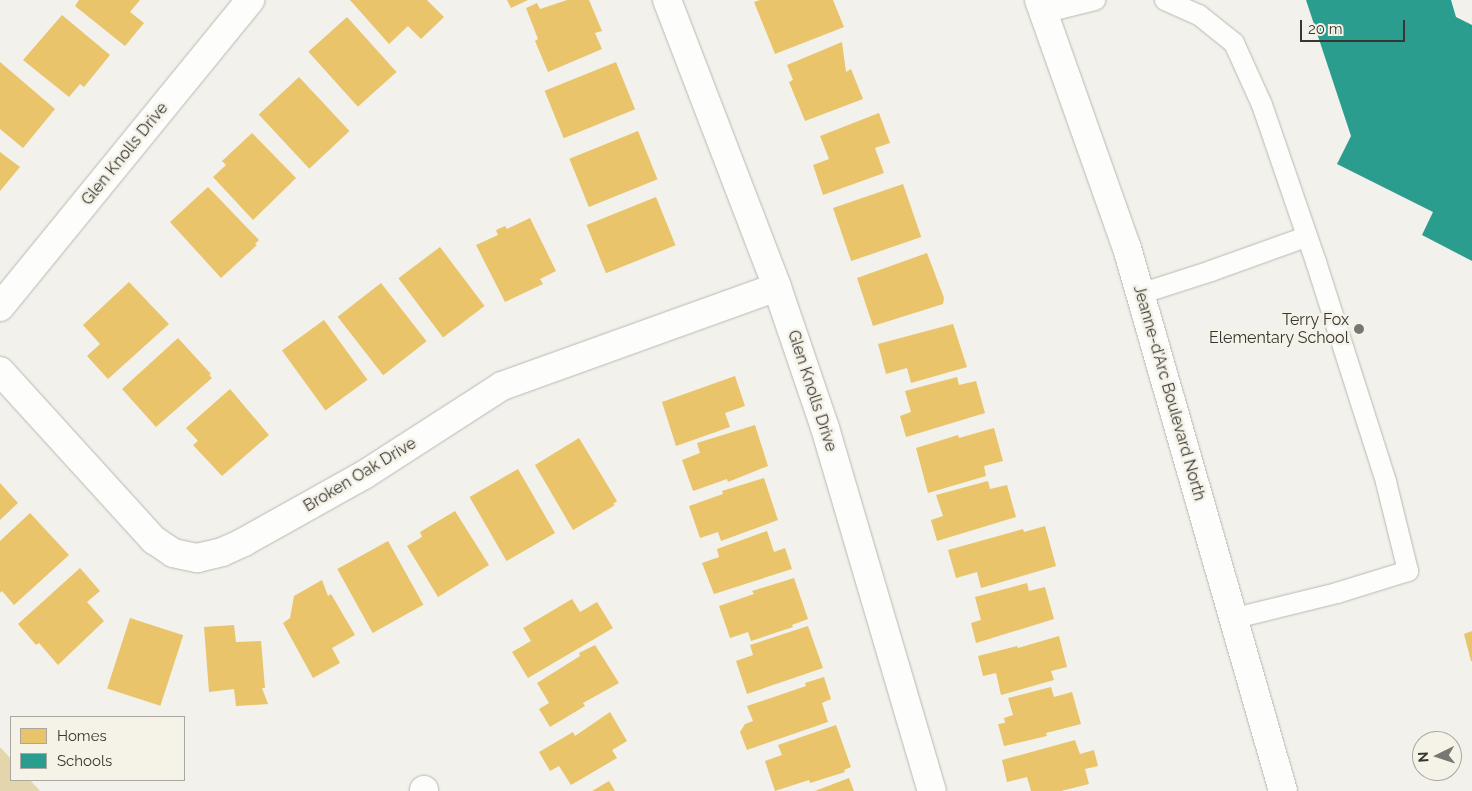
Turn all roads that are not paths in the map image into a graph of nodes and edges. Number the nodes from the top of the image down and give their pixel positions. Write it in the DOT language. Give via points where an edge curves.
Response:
graph roads {
  1 [pos="250,0"];
  2 [pos="667,0"];
  3 [pos="1095,0"];
  4 [pos="1165,0"];
  5 [pos="1041,6"];
  6 [pos="1306,236"];
  7 [pos="777,287"];
  8 [pos="1140,294"];
  9 [pos="0,306"];
  10 [pos="0,371"];
  11 [pos="1235,618"];
  12 [pos="932,791"];
  13 [pos="1283,791"];
  1 -- 9 [label="street, Glen Knolls Drive"];
  2 -- 7 [label="street, Glen Knolls Drive"];
  3 -- 5 [label="lane"];
  4 -- 6 [label="lane" via="1199,15 1234,43 1262,105"];
  5 -- 8 [label="street, Jeanne-d'Arc Boulevard North" via="1127,248"];
  6 -- 8 [label="lane"];
  6 -- 11 [label="lane" via="1386,482 1408,571 1319,598"];
  7 -- 10 [label="street, Broken Oak Drive" via="502,386 356,480 244,542 197,558 173,553 154,540"];
  7 -- 12 [label="street, Glen Knolls Drive" via="825,428"];
  8 -- 11 [label="street, Jeanne-d'Arc Boulevard North"];
  11 -- 13 [label="street, Jeanne-d'Arc Boulevard North"];
}
